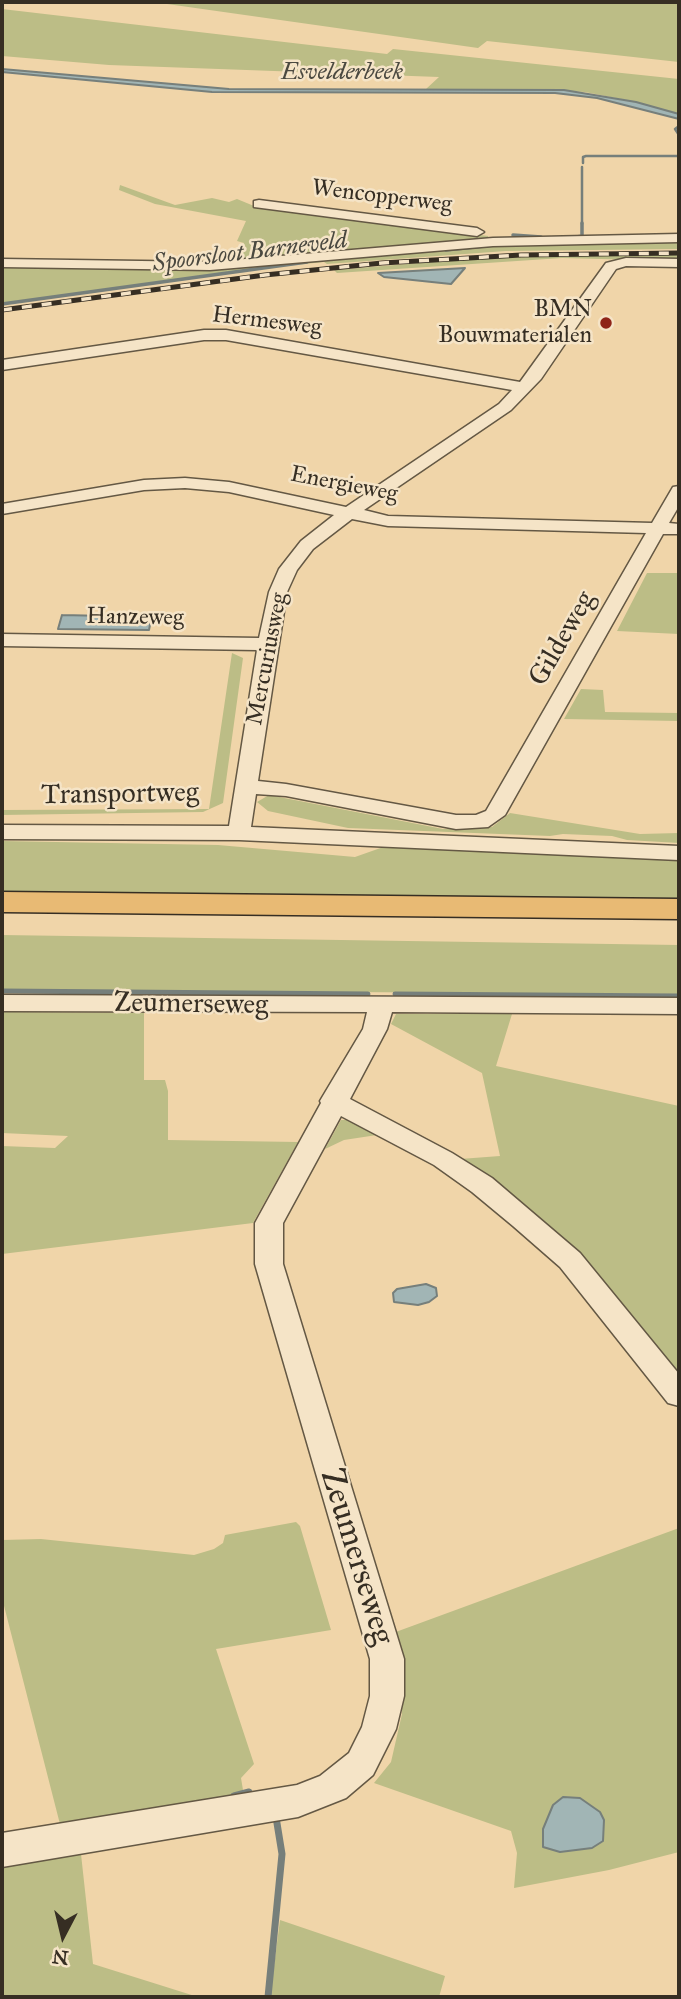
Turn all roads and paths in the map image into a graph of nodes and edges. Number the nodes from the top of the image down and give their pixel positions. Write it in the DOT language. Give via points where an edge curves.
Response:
graph roads {
  1 [pos="259,204"];
  2 [pos="679,238"];
  3 [pos="493,242"];
  4 [pos="679,262"];
  5 [pos="2,263"];
  6 [pos="2,365"];
  7 [pos="525,388"];
  8 [pos="679,491"];
  9 [pos="2,509"];
  10 [pos="348,513"];
  11 [pos="658,528"];
  12 [pos="679,529"];
  13 [pos="2,640"];
  14 [pos="268,644"];
  15 [pos="245,786"];
  16 [pos="2,826"];
  17 [pos="239,828"];
  18 [pos="2,832"];
  19 [pos="679,853"];
  20 [pos="2,902"];
  21 [pos="679,909"];
  22 [pos="2,922"];
  23 [pos="679,929"];
  24 [pos="2,1003"];
  25 [pos="381,1006"];
  26 [pos="679,1006"];
  27 [pos="333,1101"];
  28 [pos="679,1395"];
  29 [pos="2,1850"];
  1 -- 3 [label="street, Wencopperweg" via="491,234"];
  2 -- 3 [label="street, Wencopperweg"];
  3 -- 5 [label="street, Wencopperweg" via="223,265"];
  4 -- 7 [label="street, Mercuriusweg" via="618,263 609,268"];
  6 -- 7 [label="street, Hermesweg" via="226,335"];
  7 -- 10 [label="street, Mercuriusweg" via="505,407"];
  8 -- 11 [label="street, Gildeweg"];
  9 -- 10 [label="street, Energieweg" via="144,485 185,483 229,487"];
  10 -- 11 [label="street, Energieweg" via="388,521"];
  10 -- 14 [label="street, Mercuriusweg" via="307,545 288,569 278,592"];
  11 -- 12 [label="street, Energieweg"];
  11 -- 15 [label="street, Gildeweg" via="494,815 480,822 456,822"];
  13 -- 14 [label="street, Hanzeweg"];
  14 -- 15 [label="street, Mercuriusweg"];
  15 -- 17 [label="street, Mercuriusweg"];
  16 -- 17 [label="street, Transportweg"];
  17 -- 18 [label="street, Transportweg"];
  17 -- 19 [label="street"];
  20 -- 21 [label="highway"];
  22 -- 23 [label="highway"];
  24 -- 25 [label="street, Zeumerseweg"];
  25 -- 26 [label="street, Zeumerseweg"];
  25 -- 27 [label="street, Zeumerseweg" via="374,1029"];
  27 -- 28 [label="street" via="443,1159 523,1219 570,1260"];
  27 -- 29 [label="street, Zeumerseweg" via="270,1223 269,1264 387,1659 387,1696 379,1729 361,1764 333,1787 298,1801"];
}
